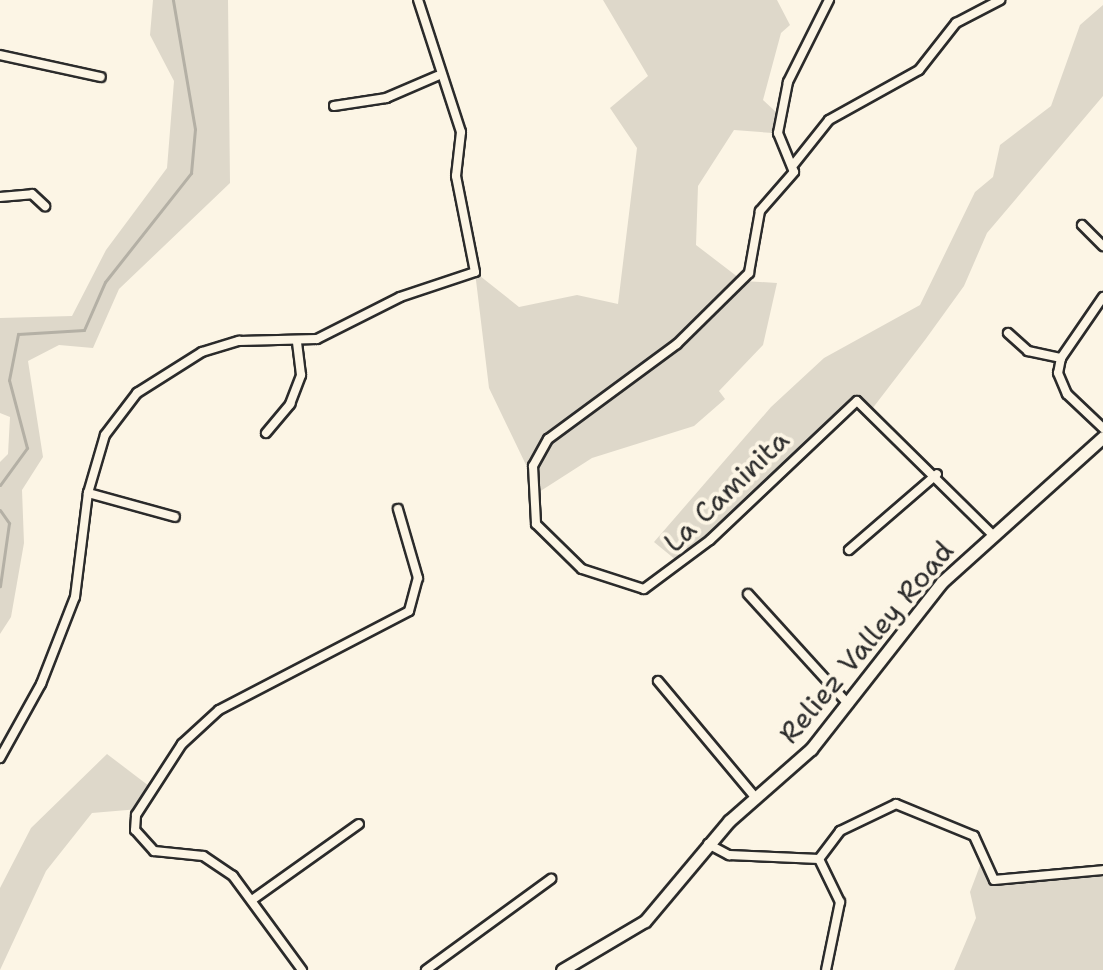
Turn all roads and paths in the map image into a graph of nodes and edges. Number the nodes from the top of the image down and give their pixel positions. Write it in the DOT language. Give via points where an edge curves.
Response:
graph roads {
  1 [pos="418,0"];
  2 [pos="829,0"];
  3 [pos="1000,0"];
  4 [pos="0,55"];
  5 [pos="437,76"];
  6 [pos="101,77"];
  7 [pos="334,106"];
  8 [pos="794,164"];
  9 [pos="0,197"];
  10 [pos="45,206"];
  11 [pos="1082,225"];
  12 [pos="1103,246"];
  13 [pos="1103,297"];
  14 [pos="1008,333"];
  15 [pos="297,340"];
  16 [pos="1061,358"];
  17 [pos="1103,428"];
  18 [pos="266,433"];
  19 [pos="1103,437"];
  20 [pos="937,474"];
  21 [pos="88,493"];
  22 [pos="398,509"];
  23 [pos="175,517"];
  24 [pos="991,533"];
  25 [pos="849,550"];
  26 [pos="748,594"];
  27 [pos="658,681"];
  28 [pos="848,704"];
  29 [pos="0,758"];
  30 [pos="756,798"];
  31 [pos="359,824"];
  32 [pos="708,844"];
  33 [pos="819,859"];
  34 [pos="1103,870"];
  35 [pos="551,879"];
  36 [pos="252,900"];
  37 [pos="302,970"];
  38 [pos="426,970"];
  39 [pos="562,970"];
  40 [pos="826,970"];
  1 -- 5 [label="street"];
  2 -- 8 [label="street" via="780,110 778,133"];
  3 -- 8 [label="street" via="956,23 919,70 829,120"];
  4 -- 6 [label="street"];
  5 -- 7 [label="street" via="386,98"];
  5 -- 15 [label="street" via="461,132 456,176 475,272 400,297 333,332"];
  8 -- 20 [label="street, La Caminita" via="760,211 755,257 735,292 639,375 548,439 533,466 536,524 582,569 630,589 669,576 846,404 865,402"];
  9 -- 10 [label="street" via="32,194"];
  11 -- 12 [label="street"];
  13 -- 16 [label="street"];
  14 -- 16 [label="street" via="1028,351"];
  15 -- 18 [label="street" via="301,375 290,404"];
  15 -- 21 [label="street" via="239,341 176,364 137,393 105,435"];
  16 -- 17 [label="street" via="1067,394"];
  19 -- 24 [label="main road, Reliez Valley Road"];
  20 -- 24 [label="street, La Caminita"];
  20 -- 25 [label="street"];
  21 -- 23 [label="street"];
  21 -- 29 [label="street" via="75,597 35,697"];
  22 -- 36 [label="street" via="418,578 409,611 219,710 182,744 136,815 135,830 154,851 217,861"];
  24 -- 28 [label="main road, Reliez Valley Road" via="942,582"];
  26 -- 28 [label="street"];
  27 -- 30 [label="street"];
  28 -- 30 [label="main road, Reliez Valley Road"];
  30 -- 32 [label="main road, Reliez Valley Road"];
  31 -- 36 [label="street"];
  32 -- 33 [label="street" via="729,855"];
  32 -- 39 [label="main road, Reliez Valley Road" via="645,921"];
  33 -- 34 [label="street" via="840,831 896,804 974,836 994,880"];
  33 -- 40 [label="street" via="840,902"];
  35 -- 38 [label="street"];
  36 -- 37 [label="street"];
}
